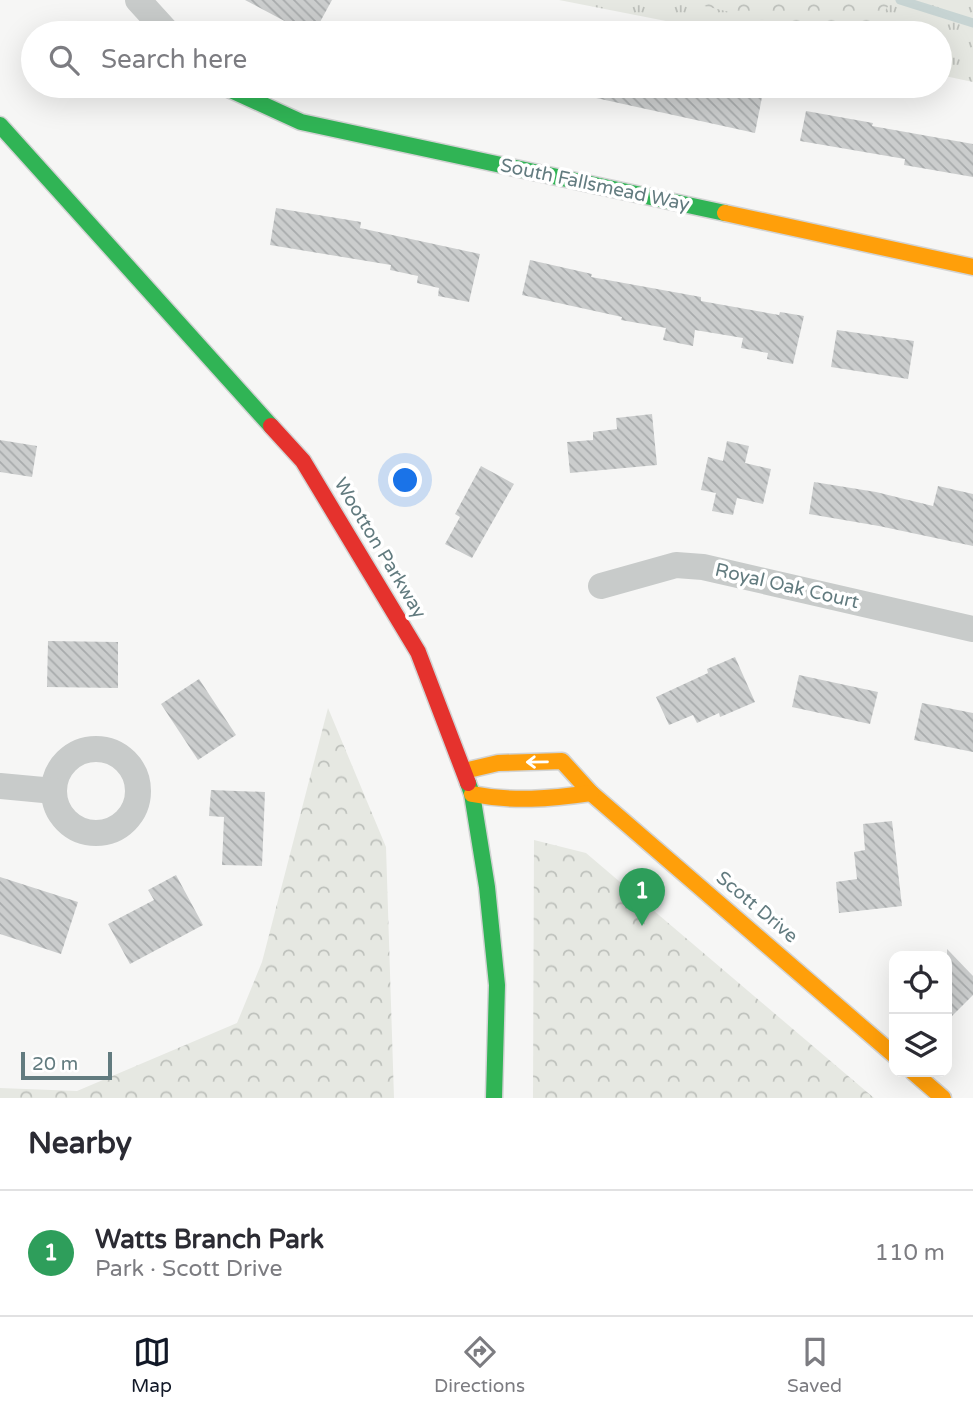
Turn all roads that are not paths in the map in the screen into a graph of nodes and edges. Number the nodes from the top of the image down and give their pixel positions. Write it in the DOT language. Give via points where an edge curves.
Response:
graph roads {
  1 [pos="138,0"];
  2 [pos="157,21"];
  3 [pos="248,98"];
  4 [pos="0,124"];
  5 [pos="973,267"];
  6 [pos="601,586"];
  7 [pos="973,629"];
  8 [pos="464,771"];
  9 [pos="0,786"];
  10 [pos="54,791"];
  11 [pos="591,793"];
  12 [pos="472,794"];
  13 [pos="889,1051"];
  14 [pos="920,1077"];
  15 [pos="494,1098"];
  16 [pos="943,1098"];
  1 -- 2 [label="street"];
  3 -- 5 [label="street, South Fallsmead Way" via="301,122"];
  4 -- 8 [label="street, Wootton Parkway" via="303,461 418,652"];
  6 -- 7 [label="street, Royal Oak Court" via="676,565 703,567"];
  11 -- 8 [label="street, Scott Drive, one-way" via="562,761 498,763"];
  8 -- 12 [label="street, Wootton Parkway"];
  9 -- 10 [label="street"];
  11 -- 12 [label="street" via="533,802"];
  11 -- 13 [label="street, Scott Drive"];
  12 -- 15 [label="street, Wootton Parkway" via="497,985"];
  14 -- 16 [label="street"];
}
